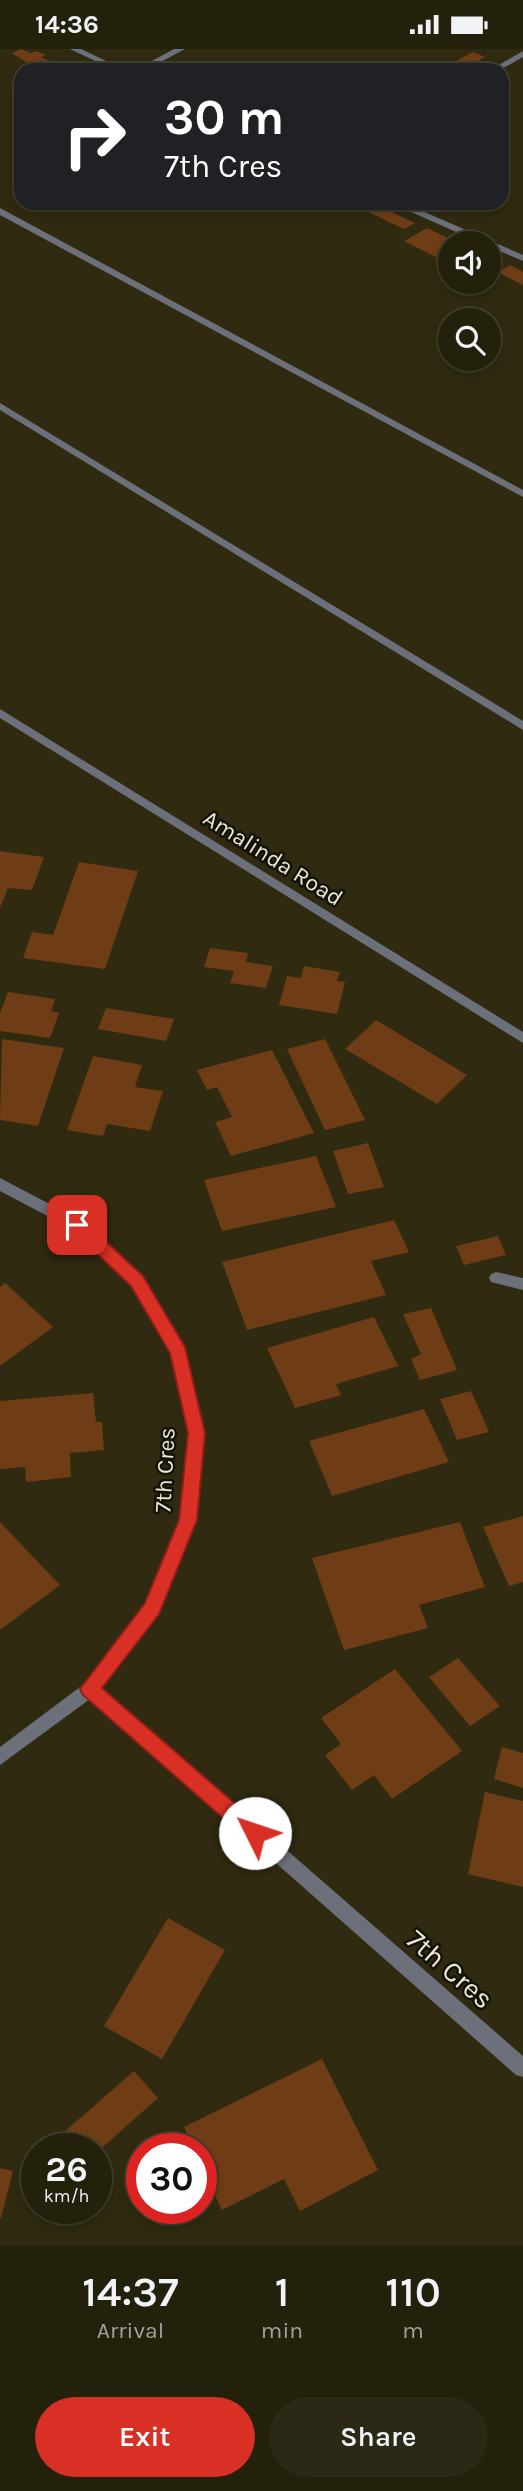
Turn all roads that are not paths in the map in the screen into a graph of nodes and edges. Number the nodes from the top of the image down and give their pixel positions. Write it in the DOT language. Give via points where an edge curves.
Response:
graph roads {
  1 [pos="74,49"];
  2 [pos="181,49"];
  3 [pos="523,54"];
  4 [pos="105,63"];
  5 [pos="153,63"];
  6 [pos="507,63"];
  7 [pos="412,210"];
  8 [pos="0,211"];
  9 [pos="523,258"];
  10 [pos="0,406"];
  11 [pos="523,494"];
  12 [pos="0,713"];
  13 [pos="523,726"];
  14 [pos="523,1038"];
  15 [pos="0,1184"];
  16 [pos="496,1277"];
  17 [pos="523,1284"];
  18 [pos="90,1689"];
  19 [pos="0,1757"];
  20 [pos="523,2068"];
  1 -- 4 [label="street"];
  2 -- 5 [label="street"];
  3 -- 6 [label="street"];
  7 -- 9 [label="street"];
  8 -- 11 [label="street"];
  10 -- 13 [label="street"];
  12 -- 14 [label="street, Amalinda Road"];
  15 -- 18 [label="street, 7th Cres" via="77,1225 137,1281 178,1352 196,1433 188,1520 153,1608"];
  16 -- 17 [label="street"];
  18 -- 19 [label="street, 7th Cres"];
  18 -- 20 [label="street, 7th Cres"];
}
